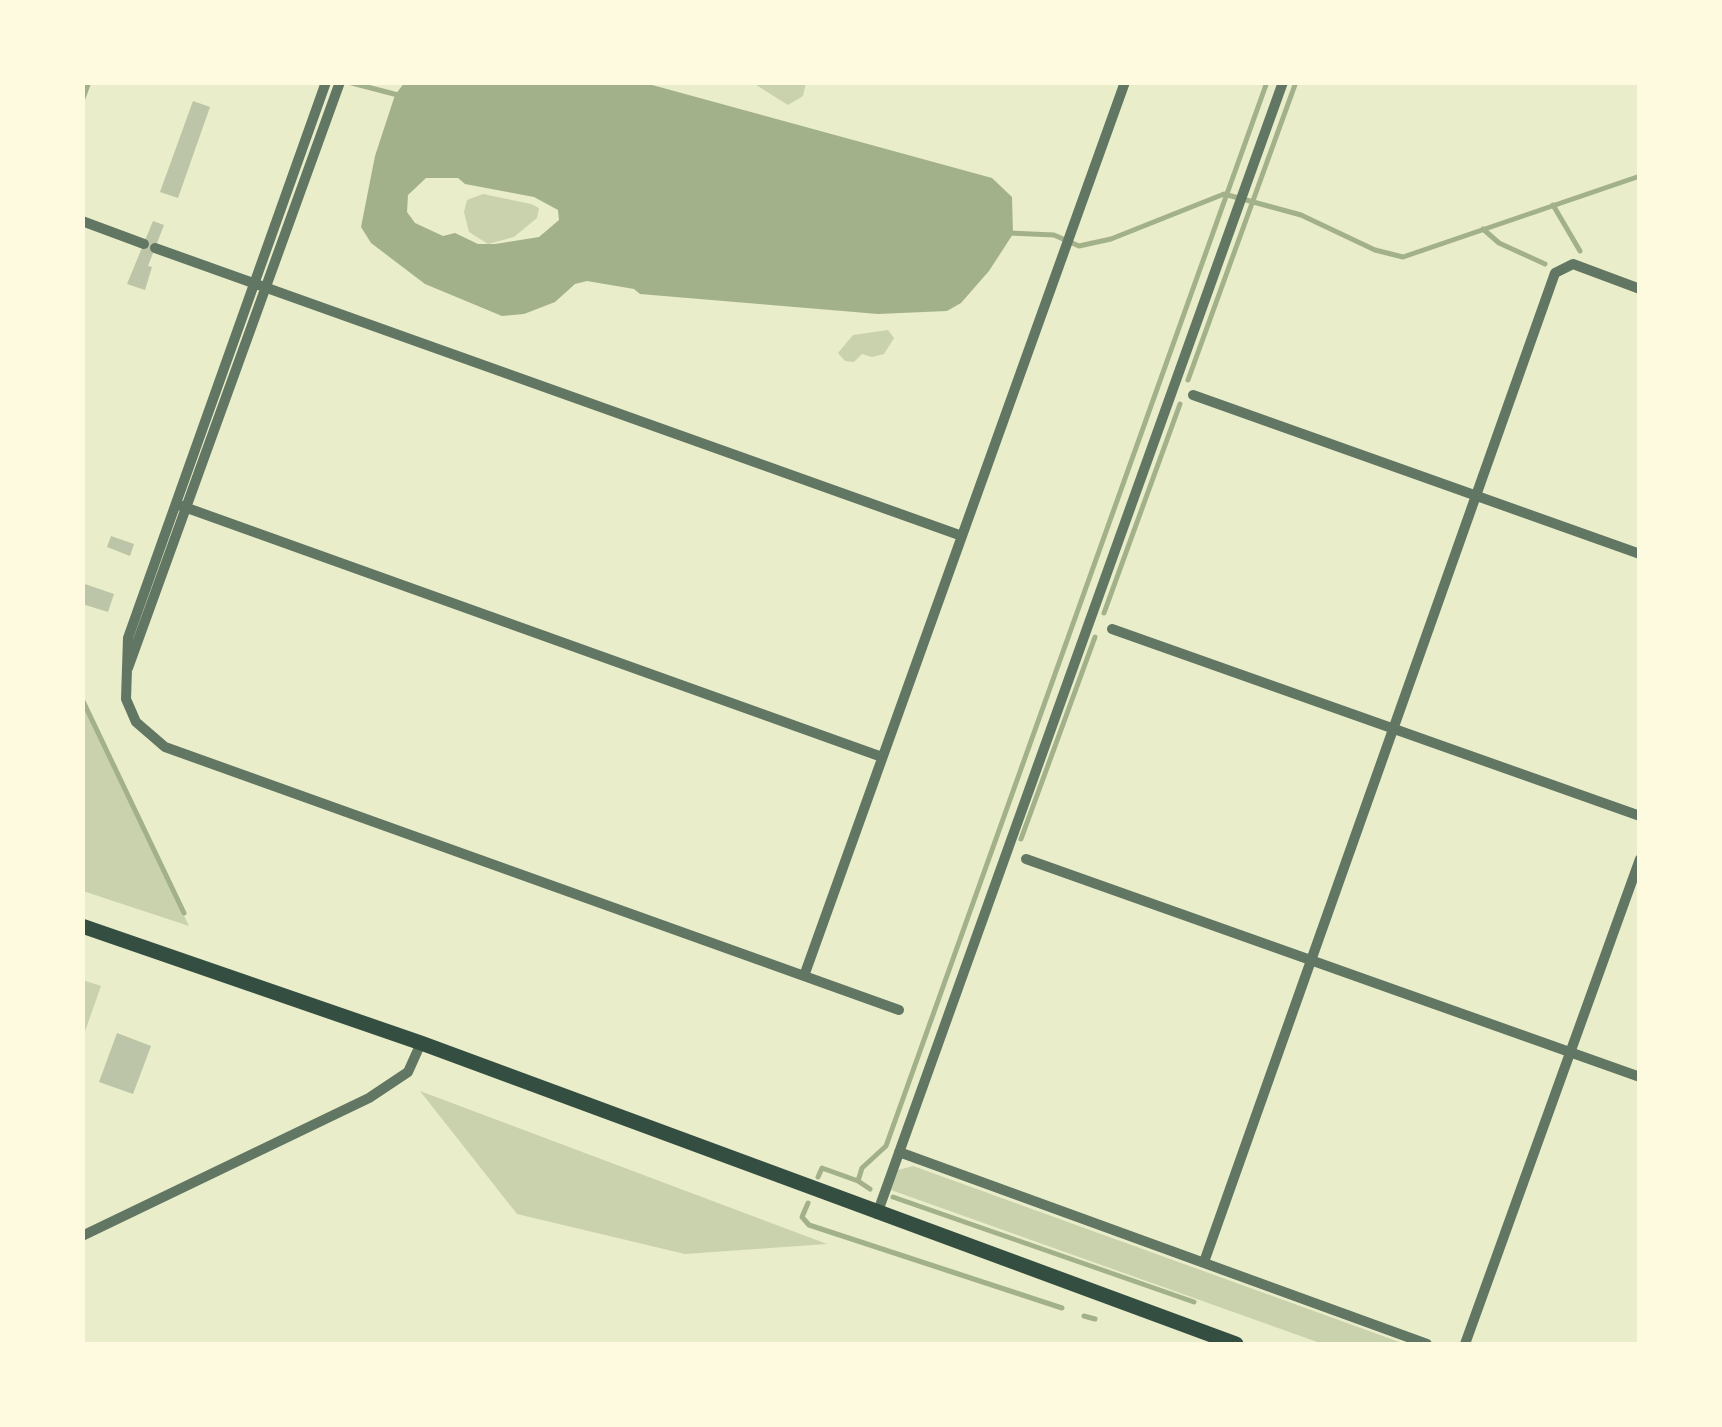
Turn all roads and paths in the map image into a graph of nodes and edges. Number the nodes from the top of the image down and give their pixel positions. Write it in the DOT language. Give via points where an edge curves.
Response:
graph roads {
  1 [pos="1124,82"];
  2 [pos="1283,82"];
  3 [pos="326,83"];
  4 [pos="339,85"];
  5 [pos="82,220"];
  6 [pos="261,286"];
  7 [pos="1640,288"];
  8 [pos="1193,395"];
  9 [pos="1474,497"];
  10 [pos="182,506"];
  11 [pos="962,536"];
  12 [pos="1640,554"];
  13 [pos="1112,629"];
  14 [pos="1391,727"];
  15 [pos="882,757"];
  16 [pos="1640,816"];
  17 [pos="1026,858"];
  18 [pos="1640,859"];
  19 [pos="82,926"];
  20 [pos="1309,958"];
  21 [pos="804,976"];
  22 [pos="898,1010"];
  23 [pos="421,1044"];
  24 [pos="1570,1053"];
  25 [pos="1640,1077"];
  26 [pos="899,1152"];
  27 [pos="877,1214"];
  28 [pos="82,1236"];
  29 [pos="1204,1262"];
  30 [pos="1236,1344"];
  31 [pos="1428,1344"];
  32 [pos="1465,1344"];
  1 -- 11 [label="street"];
  2 -- 26 [label="street"];
  3 -- 6 [label="street"];
  4 -- 6 [label="street"];
  5 -- 6 [label="street"];
  6 -- 10 [label="street"];
  6 -- 11 [label="street"];
  7 -- 9 [label="street" via="1573,264 1554,274"];
  8 -- 9 [label="street"];
  9 -- 12 [label="street"];
  9 -- 14 [label="street"];
  10 -- 15 [label="street"];
  10 -- 21 [label="street" via="128,638 124,678 136,722 165,746"];
  11 -- 15 [label="street"];
  13 -- 14 [label="street"];
  14 -- 16 [label="street"];
  14 -- 20 [label="street"];
  15 -- 21 [label="street"];
  17 -- 20 [label="street"];
  18 -- 24 [label="street"];
  19 -- 23 [label="highway"];
  20 -- 24 [label="street"];
  20 -- 29 [label="street"];
  21 -- 22 [label="street"];
  23 -- 27 [label="highway"];
  23 -- 28 [label="street" via="408,1072 369,1098"];
  24 -- 25 [label="street"];
  24 -- 32 [label="street"];
  26 -- 27 [label="street"];
  26 -- 29 [label="street"];
  27 -- 30 [label="highway"];
  29 -- 31 [label="street"];
}
